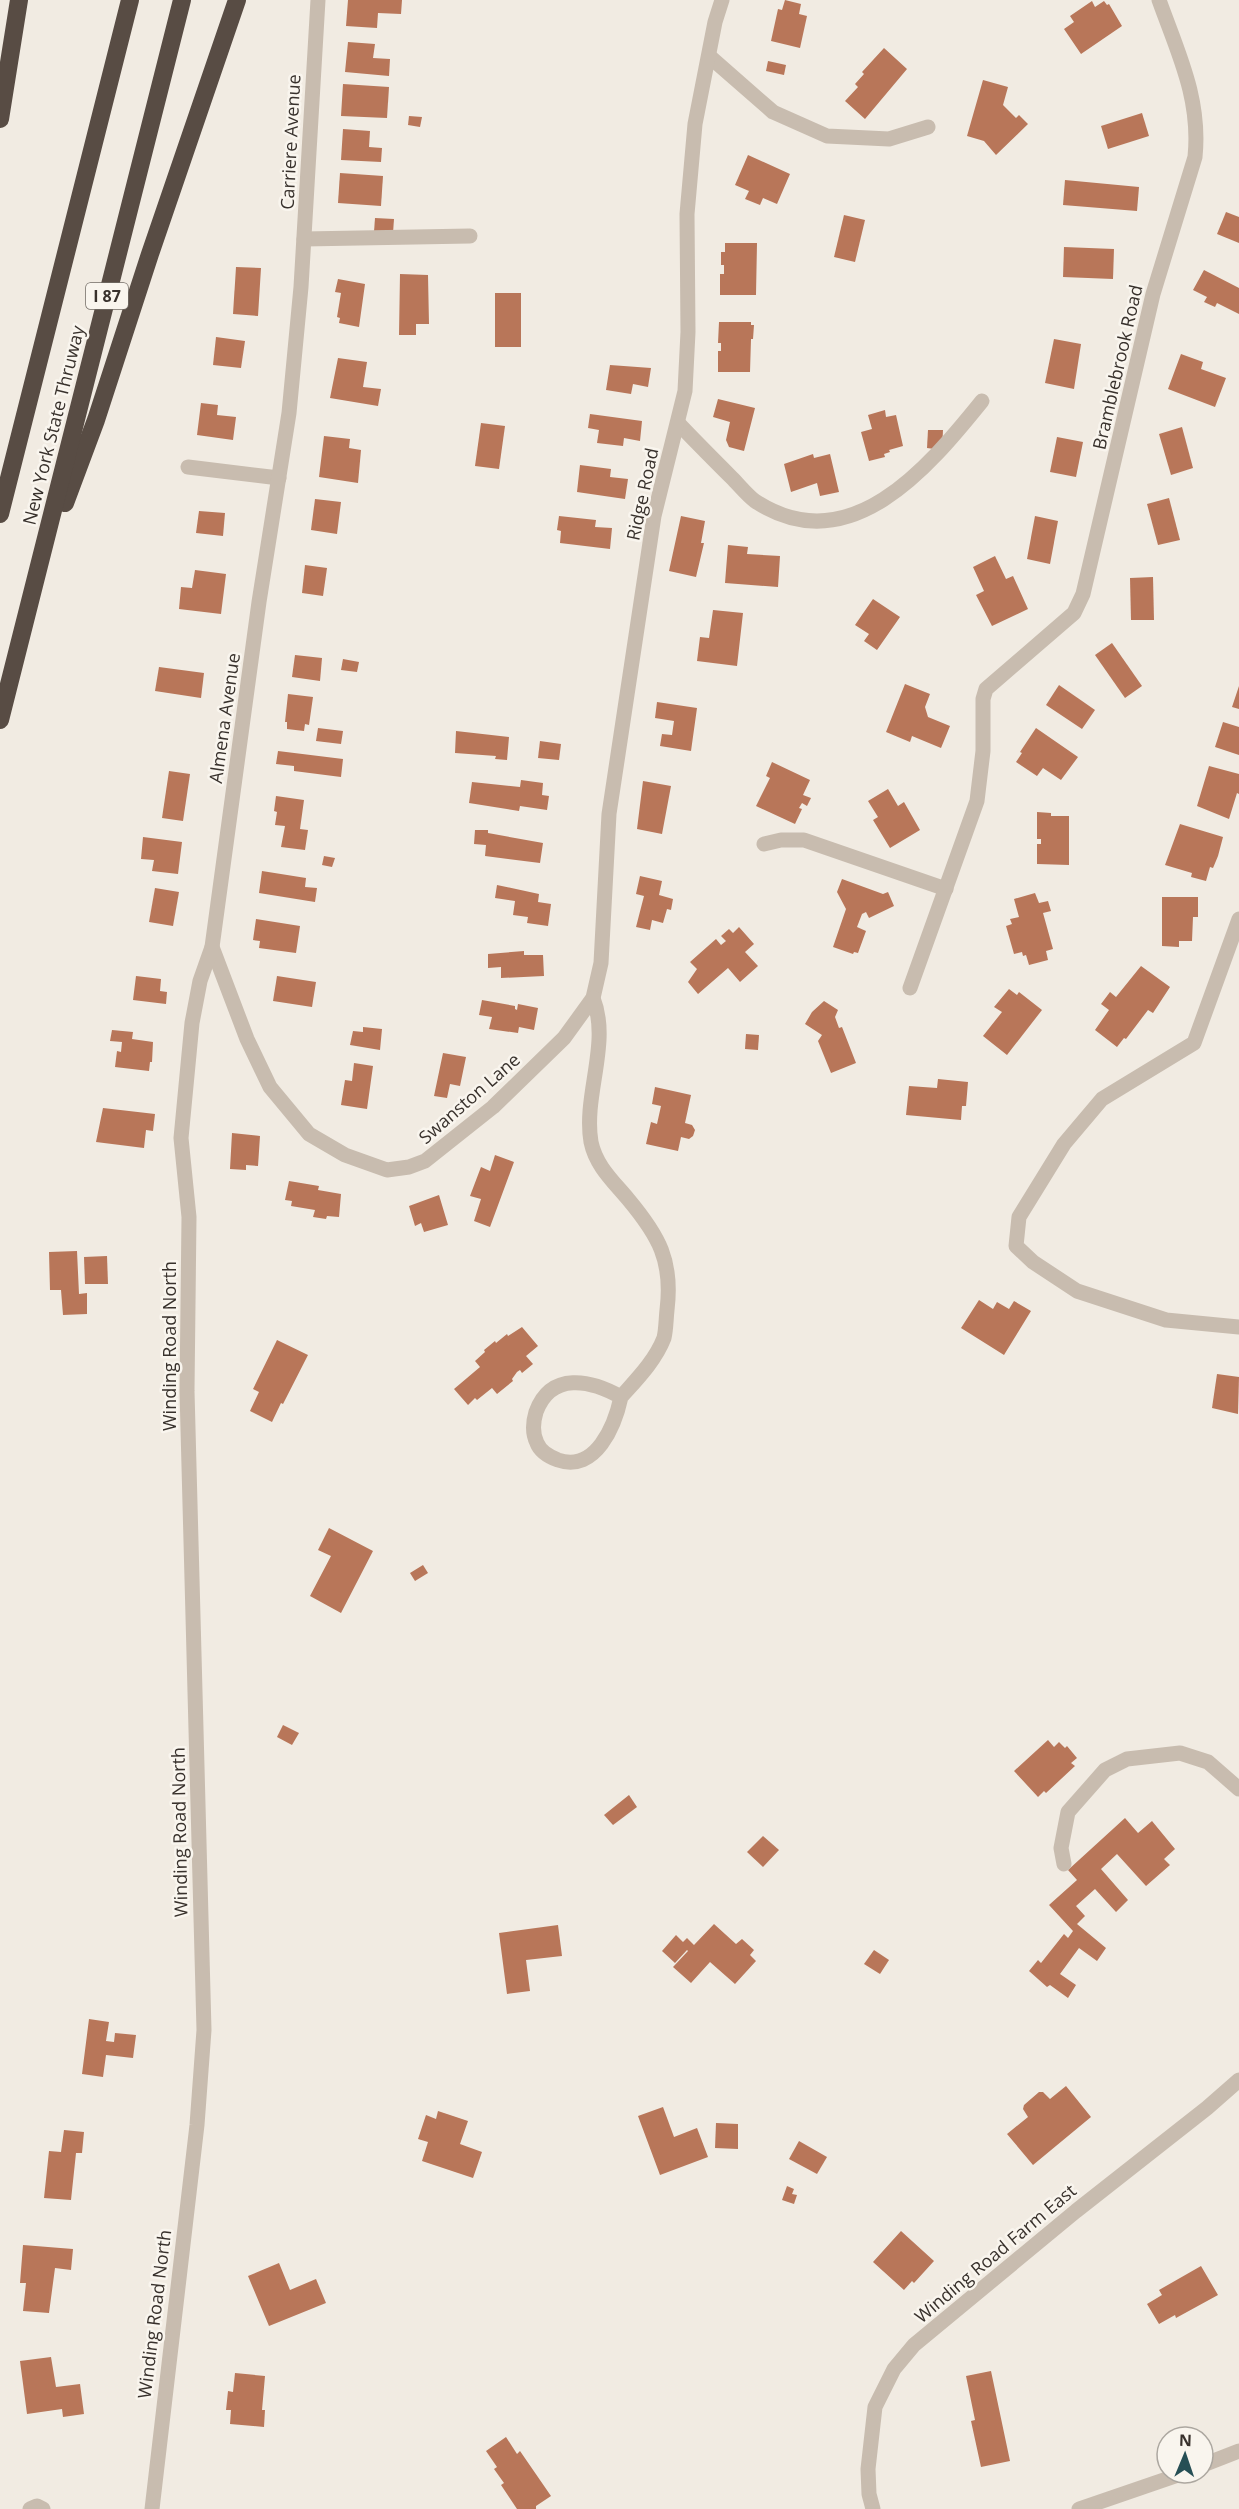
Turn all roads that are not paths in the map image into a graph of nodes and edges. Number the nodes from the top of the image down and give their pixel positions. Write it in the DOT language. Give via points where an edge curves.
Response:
graph roads {
  1 [pos="19,0"];
  2 [pos="130,0"];
  3 [pos="182,0"];
  4 [pos="237,0"];
  5 [pos="318,0"];
  6 [pos="722,0"];
  7 [pos="1159,0"];
  8 [pos="709,56"];
  9 [pos="0,119"];
  10 [pos="928,127"];
  11 [pos="470,236"];
  12 [pos="304,239"];
  13 [pos="301,287"];
  14 [pos="982,401"];
  15 [pos="678,423"];
  16 [pos="188,467"];
  17 [pos="279,478"];
  18 [pos="0,514"];
  19 [pos="32,592"];
  20 [pos="0,720"];
  21 [pos="764,844"];
  22 [pos="946,889"];
  23 [pos="1239,918"];
  24 [pos="212,947"];
  25 [pos="910,988"];
  26 [pos="593,998"];
  27 [pos="182,1152"];
  28 [pos="1239,1327"];
  29 [pos="621,1397"];
  30 [pos="1239,1789"];
  31 [pos="1064,1864"];
  32 [pos="1239,2080"];
  33 [pos="1239,2451"];
  34 [pos="1215,2460"];
  35 [pos="1155,2483"];
  36 [pos="30,2509"];
  37 [pos="43,2509"];
  38 [pos="152,2509"];
  39 [pos="873,2509"];
  40 [pos="1079,2509"];
  1 -- 9 [label="highway"];
  2 -- 18 [label="highway, New York State Thruway / I 87"];
  3 -- 19 [label="highway, New York State Thruway / I 87"];
  4 -- 19 [label="highway" via="96,420"];
  5 -- 12 [label="street, Carriere Avenue"];
  6 -- 8 [label="street, Ridge Road"];
  7 -- 22 [label="street, Bramblebrook Road" via="1192,94 1195,157 1153,294 1083,594 1074,613 986,688 977,801"];
  8 -- 10 [label="street" via="773,112 827,136 889,139"];
  8 -- 15 [label="street, Ridge Road" via="695,124 687,214 688,332 685,391"];
  11 -- 12 [label="street"];
  12 -- 13 [label="street, Carriere Avenue"];
  13 -- 17 [label="street, Almena Avenue"];
  14 -- 15 [label="street" via="920,472 886,499 844,519 812,521 788,517 754,500"];
  15 -- 26 [label="street, Ridge Road" via="654,516 609,814 601,963"];
  16 -- 17 [label="street"];
  17 -- 24 [label="street, Almena Avenue"];
  19 -- 20 [label="highway, New York State Thruway / I 87"];
  21 -- 22 [label="street" via="804,840"];
  22 -- 25 [label="street"];
  23 -- 28 [label="street" via="1194,1043 1102,1099 1064,1144 1019,1217 1016,1246 1077,1292 1166,1320"];
  24 -- 26 [label="street, Swanston Lane" via="270,1087 309,1134 345,1155 387,1170 425,1161 493,1107 564,1038"];
  24 -- 27 [label="street, Almena Avenue" via="192,1023"];
  26 -- 29 [label="street" via="599,1013 591,1142 599,1166 652,1229 665,1255 669,1291 664,1337 647,1369"];
  27 -- 38 [label="street, Winding Road North" via="189,1217 187,1392 204,2030 197,2125"];
  29 -- 29 [label="street" via="605,1387 585,1382 554,1387 540,1400 535,1416 537,1445 550,1457 564,1462 584,1458 609,1435"];
  30 -- 31 [label="street" via="1208,1762 1180,1753 1127,1759 1105,1770 1068,1812 1060,1848"];
  32 -- 39 [label="street, Winding Road Farm East" via="914,2345 894,2369 875,2407 868,2469"];
  33 -- 34 [label="street"];
  35 -- 40 [label="street"];
  36 -- 37 [label="street"];
}
